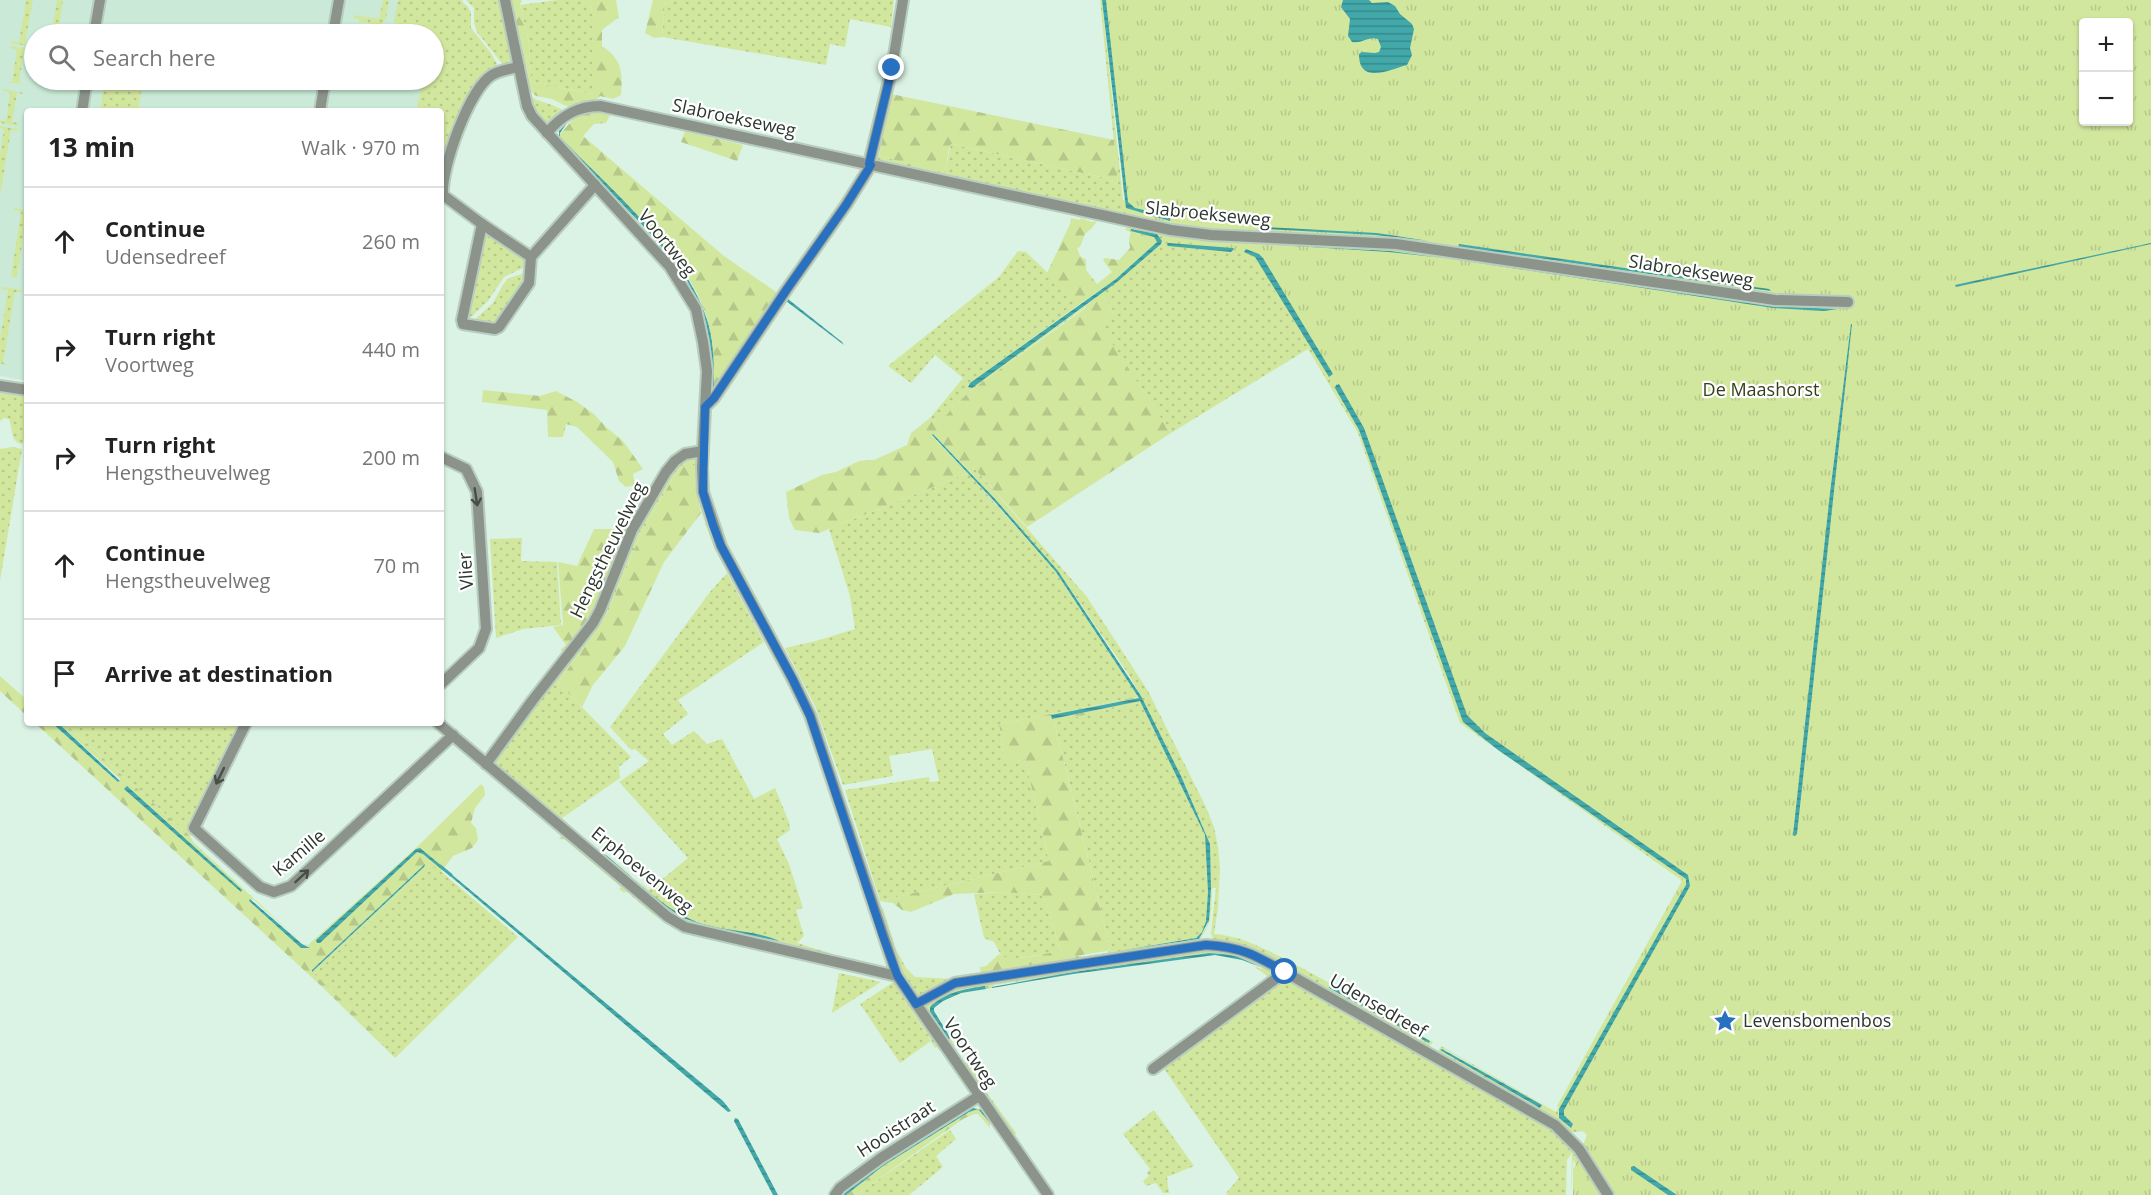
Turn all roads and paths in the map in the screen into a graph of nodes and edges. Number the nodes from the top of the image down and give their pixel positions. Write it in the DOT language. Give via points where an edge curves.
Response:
graph roads {
  1 [pos="100,0"];
  2 [pos="339,0"];
  3 [pos="505,0"];
  4 [pos="903,0"];
  5 [pos="96,24"];
  6 [pos="335,24"];
  7 [pos="519,67"];
  8 [pos="85,90"];
  9 [pos="323,90"];
  10 [pos="82,108"];
  11 [pos="320,108"];
  12 [pos="547,134"];
  13 [pos="870,165"];
  14 [pos="595,184"];
  15 [pos="444,185"];
  16 [pos="444,195"];
  17 [pos="482,224"];
  18 [pos="531,257"];
  19 [pos="1848,302"];
  20 [pos="0,386"];
  21 [pos="24,390"];
  22 [pos="705,407"];
  23 [pos="703,451"];
  24 [pos="444,458"];
  25 [pos="444,681"];
  26 [pos="245,726"];
  27 [pos="442,726"];
  28 [pos="453,735"];
  29 [pos="486,764"];
  30 [pos="1285,972"];
  31 [pos="897,975"];
  32 [pos="916,1004"];
  33 [pos="1153,1069"];
  34 [pos="980,1096"];
  35 [pos="835,1195"];
  36 [pos="1048,1195"];
  37 [pos="1608,1195"];
  1 -- 5 [label="street"];
  2 -- 6 [label="street"];
  3 -- 7 [label="street, Voortweg"];
  4 -- 13 [label="street"];
  7 -- 12 [label="street, Voortweg" via="527,106"];
  7 -- 15 [label="street" via="493,74 476,93 457,133"];
  8 -- 10 [label="street"];
  9 -- 11 [label="street"];
  12 -- 13 [label="street, Slabroekseweg" via="571,111 600,106"];
  12 -- 14 [label="street, Voortweg"];
  13 -- 19 [label="street, Slabroekseweg" via="1171,230 1396,244 1775,300"];
  13 -- 22 [label="street"];
  14 -- 18 [label="street"];
  14 -- 22 [label="street, Voortweg" via="670,267 696,309 707,371"];
  16 -- 17 [label="street"];
  17 -- 18 [label="street"];
  17 -- 18 [label="street" via="463,324 499,327 529,283"];
  20 -- 21 [label="street"];
  22 -- 23 [label="street, Voortweg"];
  23 -- 29 [label="street, Hengstheuvelweg" via="685,454 666,472 632,530 593,623"];
  23 -- 31 [label="street, Voortweg" via="703,492 713,525 810,716"];
  24 -- 25 [label="street, Vlier, one-way" via="466,469 477,492 486,630 479,648"];
  26 -- 28 [label="street, Kamille, one-way" via="194,828 260,887 274,892 291,886"];
  27 -- 28 [label="street, Erphoevenweg"];
  28 -- 29 [label="street, Erphoevenweg"];
  29 -- 31 [label="street, Erphoevenweg" via="668,917 685,927"];
  30 -- 32 [label="street, Udensedreef" via="1253,954 1206,945 955,983"];
  30 -- 33 [label="street"];
  30 -- 37 [label="street, Udensedreef" via="1555,1125 1579,1149"];
  31 -- 32 [label="street, Voortweg"];
  32 -- 34 [label="street, Voortweg"];
  34 -- 35 [label="street, Hooistraat" via="881,1158"];
  34 -- 36 [label="street, Voortweg"];
}
